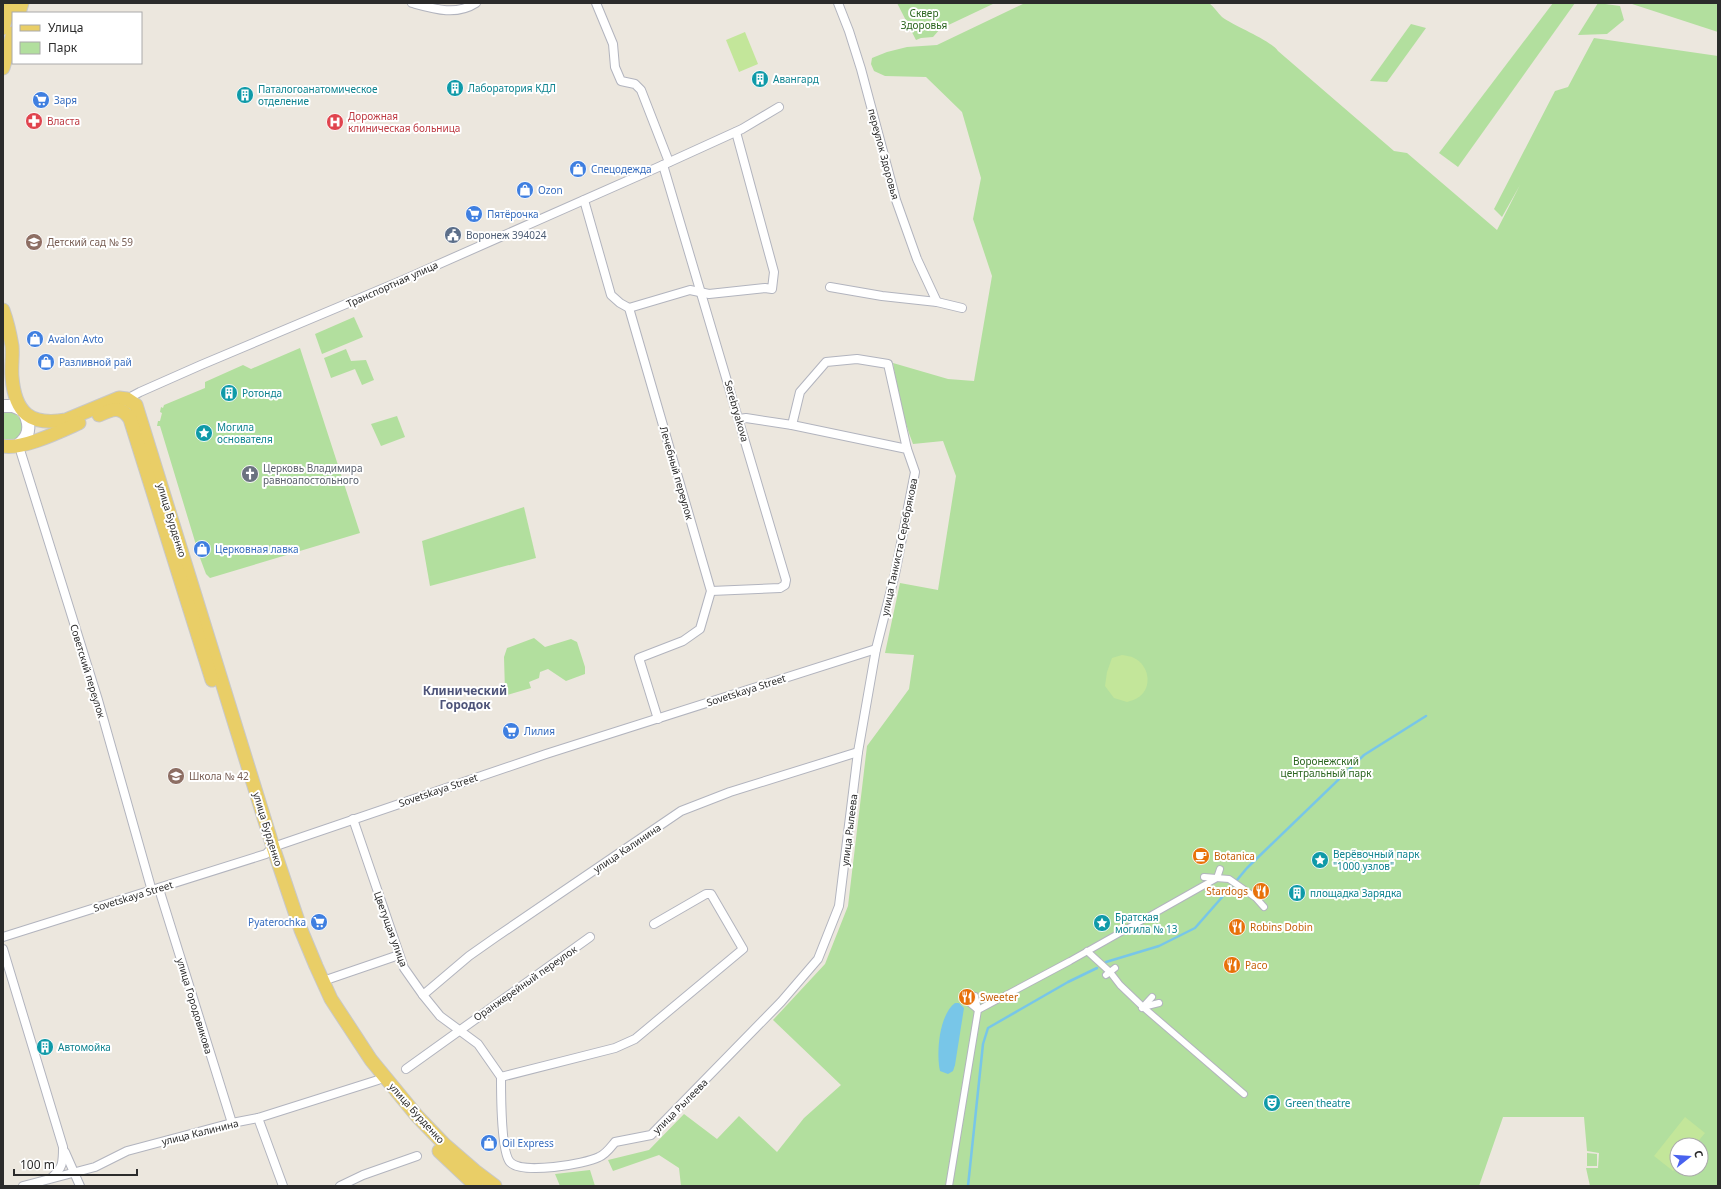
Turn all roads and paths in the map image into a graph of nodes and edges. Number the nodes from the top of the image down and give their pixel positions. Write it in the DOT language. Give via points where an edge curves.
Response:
graph roads {
  1 [pos="10,3"];
  2 [pos="412,3"];
  3 [pos="476,3"];
  4 [pos="596,3"];
  5 [pos="838,3"];
  6 [pos="3,28"];
  7 [pos="12,36"];
  8 [pos="3,68"];
  9 [pos="779,107"];
  10 [pos="736,132"];
  11 [pos="666,164"];
  12 [pos="584,200"];
  13 [pos="830,287"];
  14 [pos="702,292"];
  15 [pos="937,302"];
  16 [pos="629,308"];
  17 [pos="962,308"];
  18 [pos="3,310"];
  19 [pos="127,399"];
  20 [pos="3,406"];
  21 [pos="116,408"];
  22 [pos="23,412"];
  23 [pos="739,420"];
  24 [pos="792,425"];
  25 [pos="11,448"];
  26 [pos="907,449"];
  27 [pos="711,591"];
  28 [pos="876,649"];
  29 [pos="658,719"];
  30 [pos="858,752"];
  31 [pos="353,819"];
  32 [pos="270,850"];
  33 [pos="1217,870"];
  34 [pos="1204,877"];
  35 [pos="1217,878"];
  36 [pos="155,890"];
  37 [pos="1264,908"];
  38 [pos="1153,914"];
  39 [pos="1155,922"];
  40 [pos="654,924"];
  41 [pos="3,937"];
  42 [pos="590,937"];
  43 [pos="3,949"];
  44 [pos="1087,951"];
  45 [pos="399,955"];
  46 [pos="323,981"];
  47 [pos="423,995"];
  48 [pos="975,996"];
  49 [pos="1152,997"];
  50 [pos="967,1001"];
  51 [pos="1159,1003"];
  52 [pos="1142,1008"];
  53 [pos="978,1010"];
  54 [pos="459,1030"];
  55 [pos="406,1069"];
  56 [pos="501,1077"];
  57 [pos="378,1080"];
  58 [pos="1244,1094"];
  59 [pos="258,1118"];
  60 [pos="232,1123"];
  61 [pos="63,1147"];
  62 [pos="417,1156"];
  63 [pos="75,1173"];
  64 [pos="50,1179"];
  65 [pos="23,1186"];
  66 [pos="80,1186"];
  67 [pos="283,1186"];
  68 [pos="340,1186"];
  69 [pos="476,1186"];
  70 [pos="495,1186"];
  71 [pos="949,1186"];
  1 -- 6 [label="main road"];
  2 -- 3 [label="street" via="440,10 455,10"];
  4 -- 11 [label="street" via="613,44 614,67 621,81 635,84 641,90"];
  5 -- 15 [label="street, переулок Здоровья" via="850,31 896,200 917,259"];
  7 -- 8 [label="main road"];
  9 -- 10 [label="street, Транспортная улица"];
  10 -- 11 [label="street, Транспортная улица"];
  10 -- 14 [label="street" via="774,272 772,289 709,294"];
  11 -- 12 [label="street, Транспортная улица"];
  11 -- 14 [label="street, Serebryakova"];
  12 -- 16 [label="street" via="611,295 620,304"];
  12 -- 19 [label="street, Транспортная улица"];
  13 -- 15 [label="street"];
  14 -- 16 [label="street" via="690,290"];
  14 -- 23 [label="street, Serebryakova"];
  15 -- 17 [label="street"];
  16 -- 27 [label="street, Лечебный переулок"];
  18 -- 22 [label="main road" via="12,347 12,382"];
  19 -- 21 [label="street, Транспортная улица"];
  19 -- 22 [label="main road" via="113,400 66,420 36,419"];
  19 -- 32 [label="main road, улица Бурденко" via="136,405"];
  20 -- 22 [label="main road" via="13,406"];
  21 -- 25 [label="main road"];
  21 -- 32 [label="main road, улица Бурденко" via="125,413 132,424"];
  22 -- 25 [label="main road" via="29,430 26,438"];
  23 -- 24 [label="street" via="746,418"];
  23 -- 27 [label="street, Serebryakova" via="786,580 785,585 780,588"];
  24 -- 26 [label="street"];
  24 -- 26 [label="street, улица Танкиста Серебрякова" via="800,392 826,362 857,359 888,364"];
  25 -- 36 [label="street, Советский переулок" via="98,700"];
  26 -- 28 [label="street, улица Танкиста Серебрякова" via="915,472 895,574"];
  27 -- 29 [label="street" via="700,629 683,641 639,658"];
  28 -- 29 [label="street, Sovetskaya Street"];
  28 -- 30 [label="street, улица Рылеева"];
  29 -- 31 [label="street, Sovetskaya Street"];
  30 -- 47 [label="street, улица Калинина" via="730,792 681,811 469,956"];
  30 -- 56 [label="street, улица Рылеева" via="839,906 818,959 781,1002 651,1135 614,1142 605,1154 597,1158 551,1168 516,1166 507,1156"];
  31 -- 32 [label="street, Sovetskaya Street"];
  31 -- 45 [label="street, Цветущая улица"];
  32 -- 36 [label="street, Sovetskaya Street"];
  32 -- 46 [label="main road, улица Бурденко"];
  32 -- 57 [label="main road, улица Бурденко" via="307,968 326,1005 365,1065"];
  33 -- 35 [label="street"];
  34 -- 35 [label="street"];
  35 -- 37 [label="street" via="1229,880 1256,898"];
  35 -- 38 [label="street"];
  36 -- 41 [label="street, Sovetskaya Street"];
  36 -- 60 [label="street, улица Городовикова"];
  38 -- 39 [label="street"];
  38 -- 44 [label="street"];
  40 -- 56 [label="street" via="706,894 711,894 743,949 635,1039 615,1048"];
  42 -- 54 [label="street, Оранжерейный переулок"];
  43 -- 61 [label="street"];
  44 -- 52 [label="street"];
  44 -- 53 [label="street" via="1022,990"];
  45 -- 46 [label="street"];
  45 -- 47 [label="street, Цветущая улица" via="404,968"];
  46 -- 70 [label="main road, улица Бурденко" via="371,1060 417,1116 450,1149"];
  47 -- 54 [label="street, Цветущая улица" via="440,1016"];
  48 -- 53 [label="street"];
  49 -- 52 [label="street"];
  50 -- 53 [label="street"];
  51 -- 52 [label="street"];
  52 -- 58 [label="street"];
  53 -- 71 [label="street"];
  54 -- 55 [label="street"];
  54 -- 56 [label="street, Цветущая улица" via="478,1044"];
  57 -- 59 [label="street, улица Калинина"];
  57 -- 69 [label="main road, улица Бурденко" via="411,1122"];
  59 -- 60 [label="street, улица Калинина"];
  59 -- 67 [label="street"];
  60 -- 63 [label="street, улица Калинина" via="127,1151 95,1167"];
  61 -- 63 [label="street"];
  61 -- 64 [label="street" via="60,1170"];
  62 -- 68 [label="street"];
  63 -- 64 [label="street, улица Калинина"];
  63 -- 66 [label="street"];
  64 -- 65 [label="street, улица Калинина"];
}
